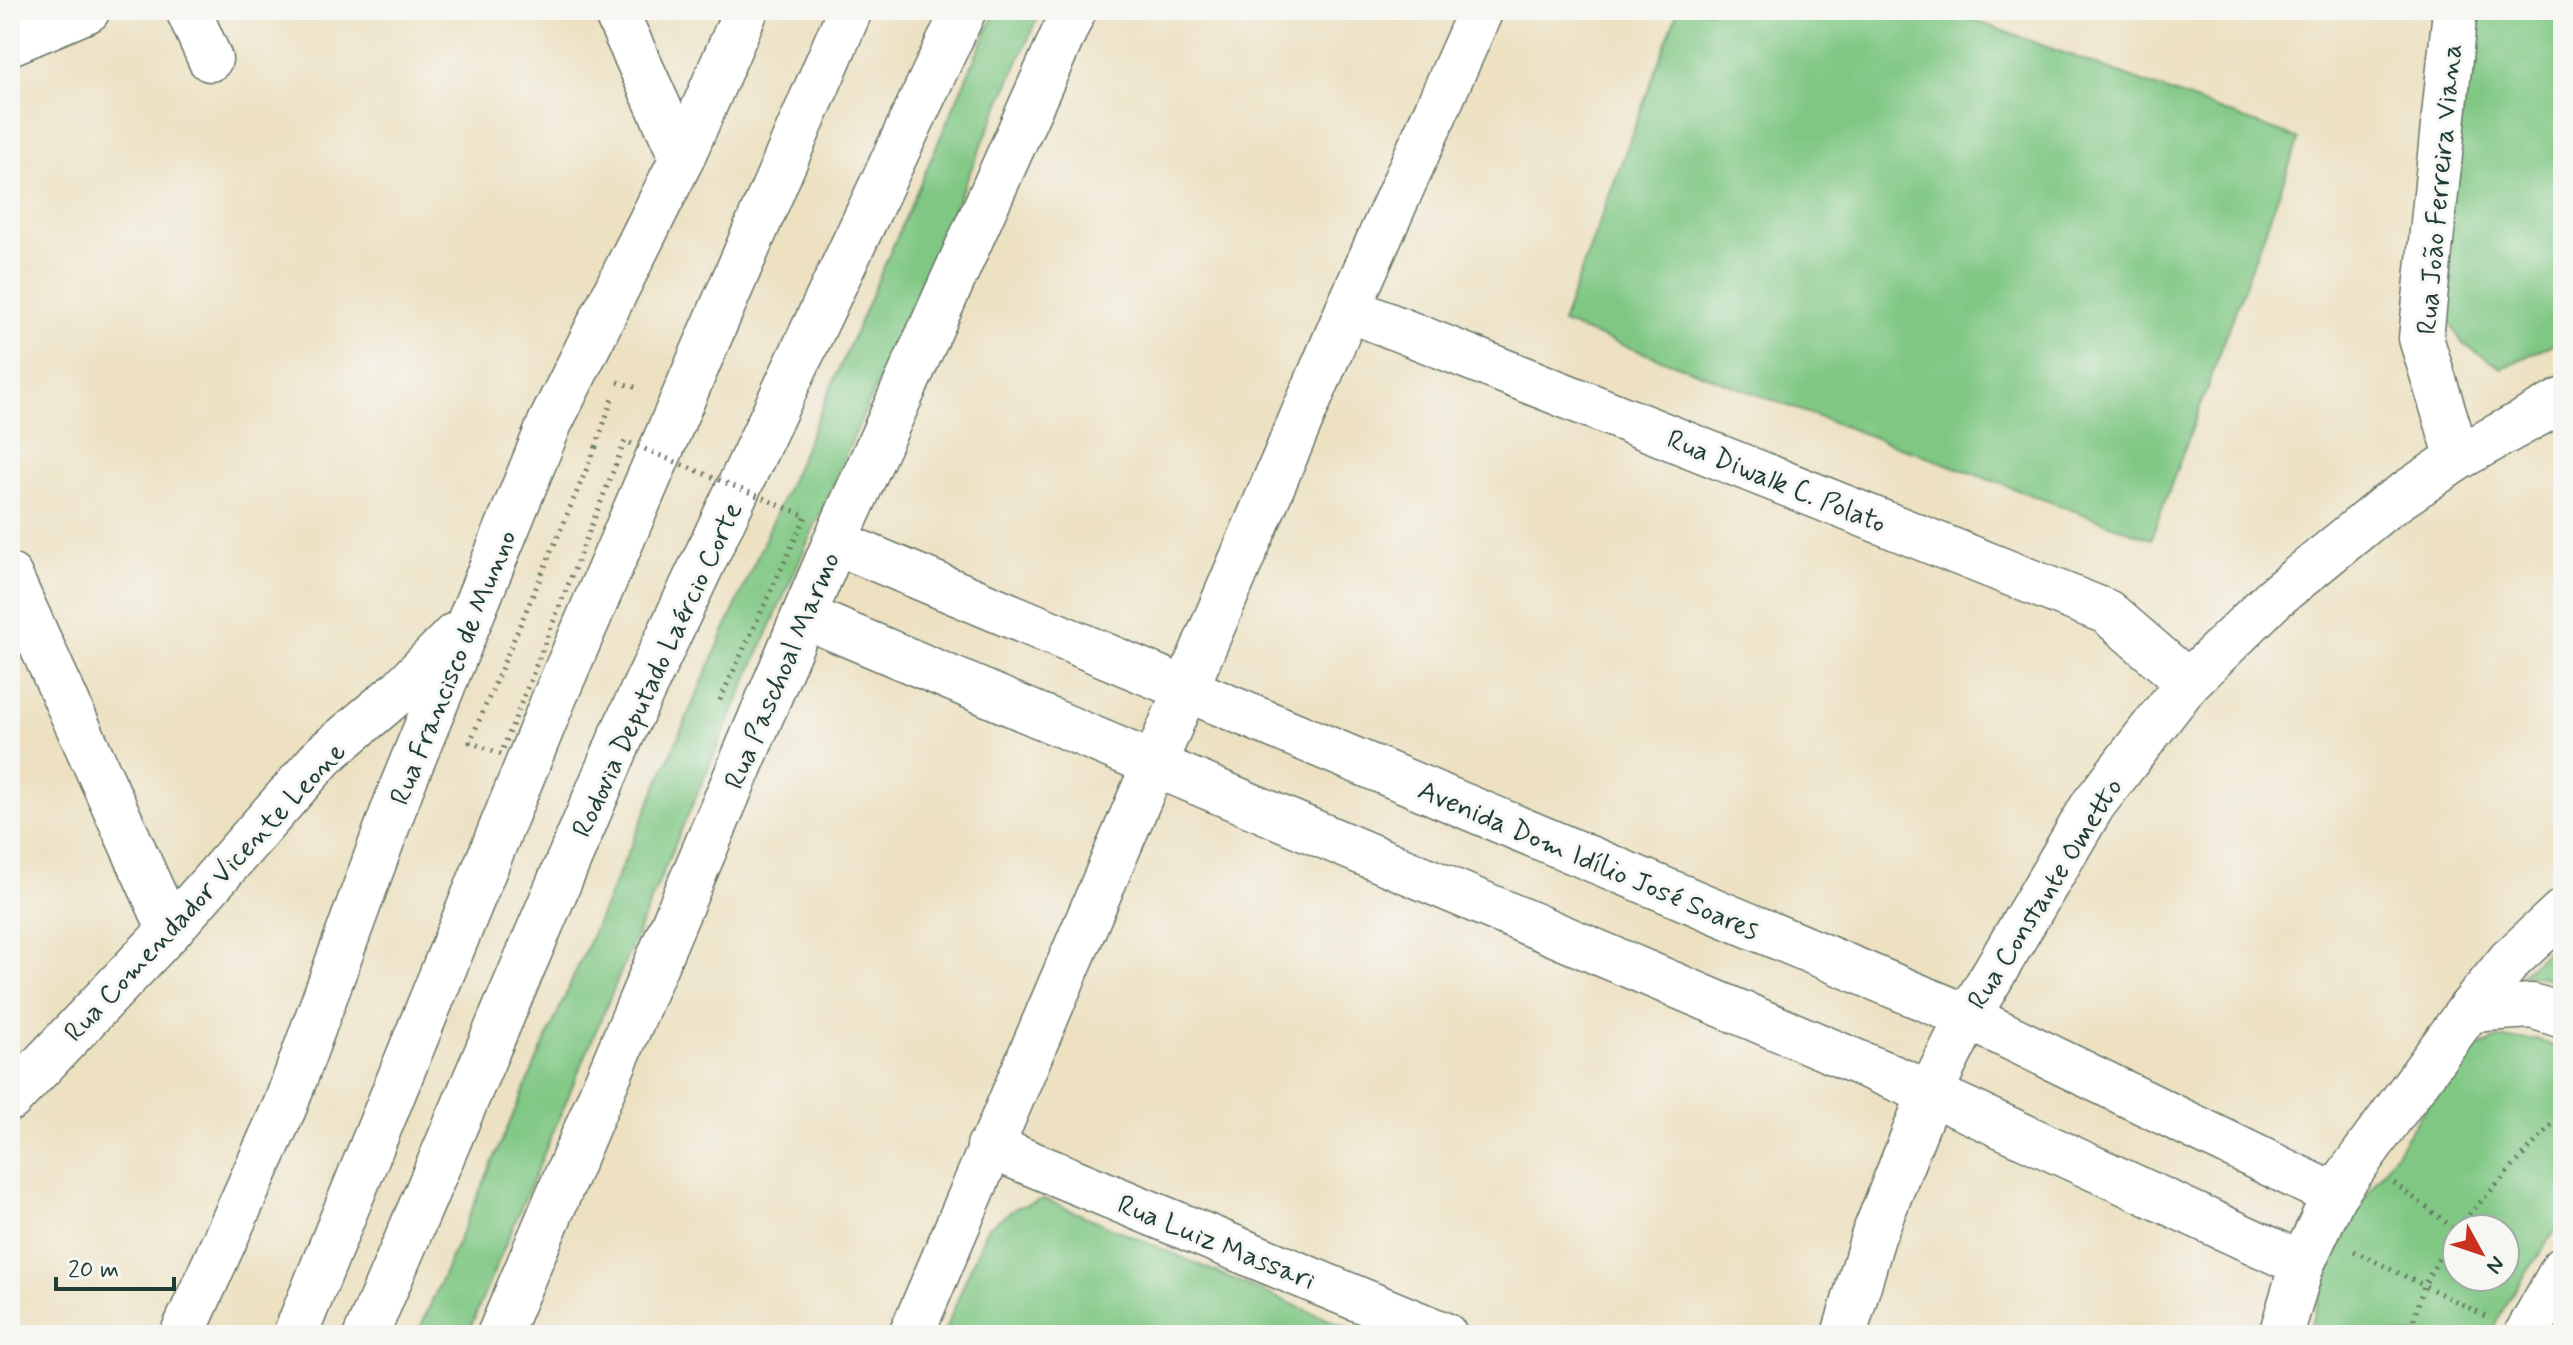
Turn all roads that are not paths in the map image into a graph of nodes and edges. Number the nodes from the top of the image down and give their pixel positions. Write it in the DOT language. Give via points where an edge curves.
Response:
graph roads {
  1 [pos="88,10"];
  2 [pos="188,10"];
  3 [pos="615,10"];
  4 [pos="746,10"];
  5 [pos="850,10"];
  6 [pos="964,10"];
  7 [pos="1074,10"];
  8 [pos="1481,10"];
  9 [pos="2455,10"];
  10 [pos="10,43"];
  11 [pos="210,59"];
  12 [pos="682,158"];
  13 [pos="1348,309"];
  14 [pos="2563,400"];
  15 [pos="2458,458"];
  16 [pos="835,542"];
  17 [pos="10,576"];
  18 [pos="804,616"];
  19 [pos="471,619"];
  20 [pos="2188,682"];
  21 [pos="1185,689"];
  22 [pos="1153,764"];
  23 [pos="2563,911"];
  24 [pos="170,930"];
  25 [pos="2469,1010"];
  26 [pos="2563,1016"];
  27 [pos="1968,1017"];
  28 [pos="1930,1093"];
  29 [pos="10,1099"];
  30 [pos="989,1146"];
  31 [pos="2318,1231"];
  32 [pos="2563,1271"];
  33 [pos="2513,1329"];
  34 [pos="182,1335"];
  35 [pos="295,1335"];
  36 [pos="366,1335"];
  37 [pos="499,1335"];
  38 [pos="911,1335"];
  39 [pos="1445,1335"];
  40 [pos="1844,1335"];
  41 [pos="2281,1335"];
  1 -- 10 [label="main road"];
  2 -- 11 [label="main road"];
  3 -- 12 [label="main road"];
  4 -- 12 [label="main road, Rua Francisco de Munno"];
  5 -- 35 [label="main road" via="553,701"];
  6 -- 36 [label="main road, Rodovia Deputado Laércio Corte" via="625,728"];
  7 -- 16 [label="main road, Rua Paschoal Marmo"];
  8 -- 13 [label="main road"];
  9 -- 15 [label="main road, Rua João Ferreira Viana" via="2421,338"];
  12 -- 19 [label="main road, Rua Francisco de Munno" via="550,423"];
  13 -- 20 [label="main road, Rua Diwalk C. Polato" via="2107,612"];
  13 -- 21 [label="main road"];
  14 -- 15 [label="main road, Rua Constante Ometto"];
  15 -- 20 [label="main road, Rua Constante Ometto" via="2384,508 2274,598"];
  16 -- 18 [label="main road, Rua Paschoal Marmo"];
  16 -- 21 [label="main road, Avenida Dom Idílio José Soares"];
  17 -- 24 [label="main road"];
  18 -- 22 [label="main road"];
  18 -- 37 [label="main road, Rua Paschoal Marmo"];
  19 -- 24 [label="main road, Rua Comendador Vicente Leone" via="402,689 324,755"];
  19 -- 34 [label="main road, Rua Francisco de Munno" via="401,789 285,1106"];
  20 -- 27 [label="main road, Rua Constante Ometto" via="2093,805"];
  21 -- 22 [label="main road"];
  21 -- 27 [label="main road, Avenida Dom Idílio José Soares"];
  22 -- 28 [label="main road"];
  22 -- 30 [label="main road"];
  23 -- 25 [label="main road" via="2510,960"];
  24 -- 29 [label="main road, Rua Comendador Vicente Leone"];
  25 -- 26 [label="main road" via="2532,1006"];
  25 -- 31 [label="main road" via="2362,1158"];
  27 -- 28 [label="main road, Rua Constante Ometto"];
  27 -- 31 [label="main road, Avenida Dom Idílio José Soares"];
  28 -- 31 [label="main road"];
  28 -- 40 [label="main road, Rua Constante Ometto" via="1873,1237"];
  30 -- 38 [label="main road"];
  30 -- 39 [label="main road, Rua Luiz Massari"];
  31 -- 41 [label="main road"];
  32 -- 33 [label="main road"];
}
